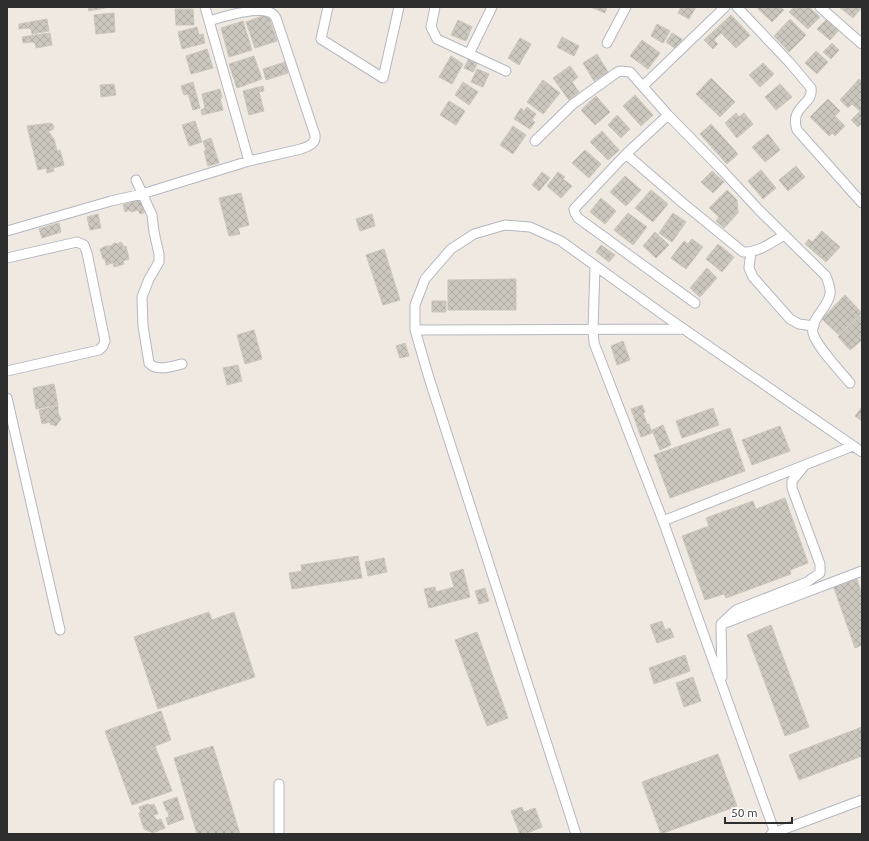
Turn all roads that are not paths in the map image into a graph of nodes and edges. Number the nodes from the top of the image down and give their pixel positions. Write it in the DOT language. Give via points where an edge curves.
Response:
graph roads {
  1 [pos="205,7"];
  2 [pos="328,7"];
  3 [pos="399,7"];
  4 [pos="435,7"];
  5 [pos="492,7"];
  6 [pos="626,7"];
  7 [pos="725,7"];
  8 [pos="737,7"];
  9 [pos="820,7"];
  10 [pos="209,21"];
  11 [pos="607,43"];
  12 [pos="862,44"];
  13 [pos="469,54"];
  14 [pos="506,71"];
  15 [pos="643,86"];
  16 [pos="668,115"];
  17 [pos="535,141"];
  18 [pos="626,154"];
  19 [pos="249,161"];
  20 [pos="136,180"];
  21 [pos="142,194"];
  22 [pos="862,203"];
  23 [pos="7,231"];
  24 [pos="784,235"];
  25 [pos="751,252"];
  26 [pos="7,258"];
  27 [pos="595,266"];
  28 [pos="695,302"];
  29 [pos="814,326"];
  30 [pos="684,328"];
  31 [pos="593,329"];
  32 [pos="415,330"];
  33 [pos="182,364"];
  34 [pos="7,371"];
  35 [pos="850,383"];
  36 [pos="7,398"];
  37 [pos="853,446"];
  38 [pos="862,452"];
  39 [pos="805,465"];
  40 [pos="663,520"];
  41 [pos="862,571"];
  42 [pos="721,624"];
  43 [pos="60,630"];
  44 [pos="723,688"];
  45 [pos="279,784"];
  46 [pos="862,800"];
  47 [pos="773,833"];
  48 [pos="279,834"];
  49 [pos="576,834"];
  1 -- 10 [label="street"];
  2 -- 3 [label="street" via="321,39 383,78"];
  4 -- 13 [label="street" via="431,26 437,39"];
  5 -- 13 [label="street"];
  6 -- 11 [label="street"];
  7 -- 15 [label="street"];
  8 -- 22 [label="street" via="811,88 810,97 795,117 797,130"];
  9 -- 12 [label="street"];
  10 -- 19 [label="street"];
  10 -- 19 [label="street" via="233,14 263,11 273,14 315,135 316,139 309,146"];
  13 -- 14 [label="street"];
  15 -- 16 [label="street"];
  15 -- 17 [label="street" via="630,72 616,73 573,104"];
  16 -- 18 [label="street"];
  16 -- 24 [label="street"];
  18 -- 25 [label="street" via="743,252"];
  18 -- 28 [label="street" via="576,206 576,216"];
  19 -- 21 [label="street"];
  20 -- 21 [label="street"];
  21 -- 23 [label="street"];
  21 -- 33 [label="street" via="152,215 159,254 159,262 142,297 143,326 149,363 157,368"];
  24 -- 25 [label="street"];
  24 -- 29 [label="street" via="819,268 829,284 830,295"];
  25 -- 29 [label="street" via="749,268 753,277 790,319 799,324"];
  26 -- 34 [label="street" via="77,242 84,245 105,341 99,350"];
  27 -- 30 [label="street"];
  27 -- 31 [label="street"];
  27 -- 32 [label="street" via="561,241 530,227 504,225 474,234 451,249 425,279 415,306"];
  29 -- 35 [label="street" via="814,336 819,345"];
  30 -- 31 [label="street"];
  30 -- 37 [label="street"];
  31 -- 32 [label="street"];
  31 -- 40 [label="street" via="594,343"];
  32 -- 49 [label="street"];
  36 -- 43 [label="street"];
  37 -- 38 [label="street"];
  37 -- 39 [label="street"];
  39 -- 40 [label="street"];
  39 -- 42 [label="street" via="792,481 792,488 820,564 820,574 807,582 736,610"];
  40 -- 44 [label="street"];
  41 -- 42 [label="street"];
  42 -- 44 [label="street"];
  44 -- 47 [label="street"];
  45 -- 48 [label="street"];
  46 -- 47 [label="street"];
}
